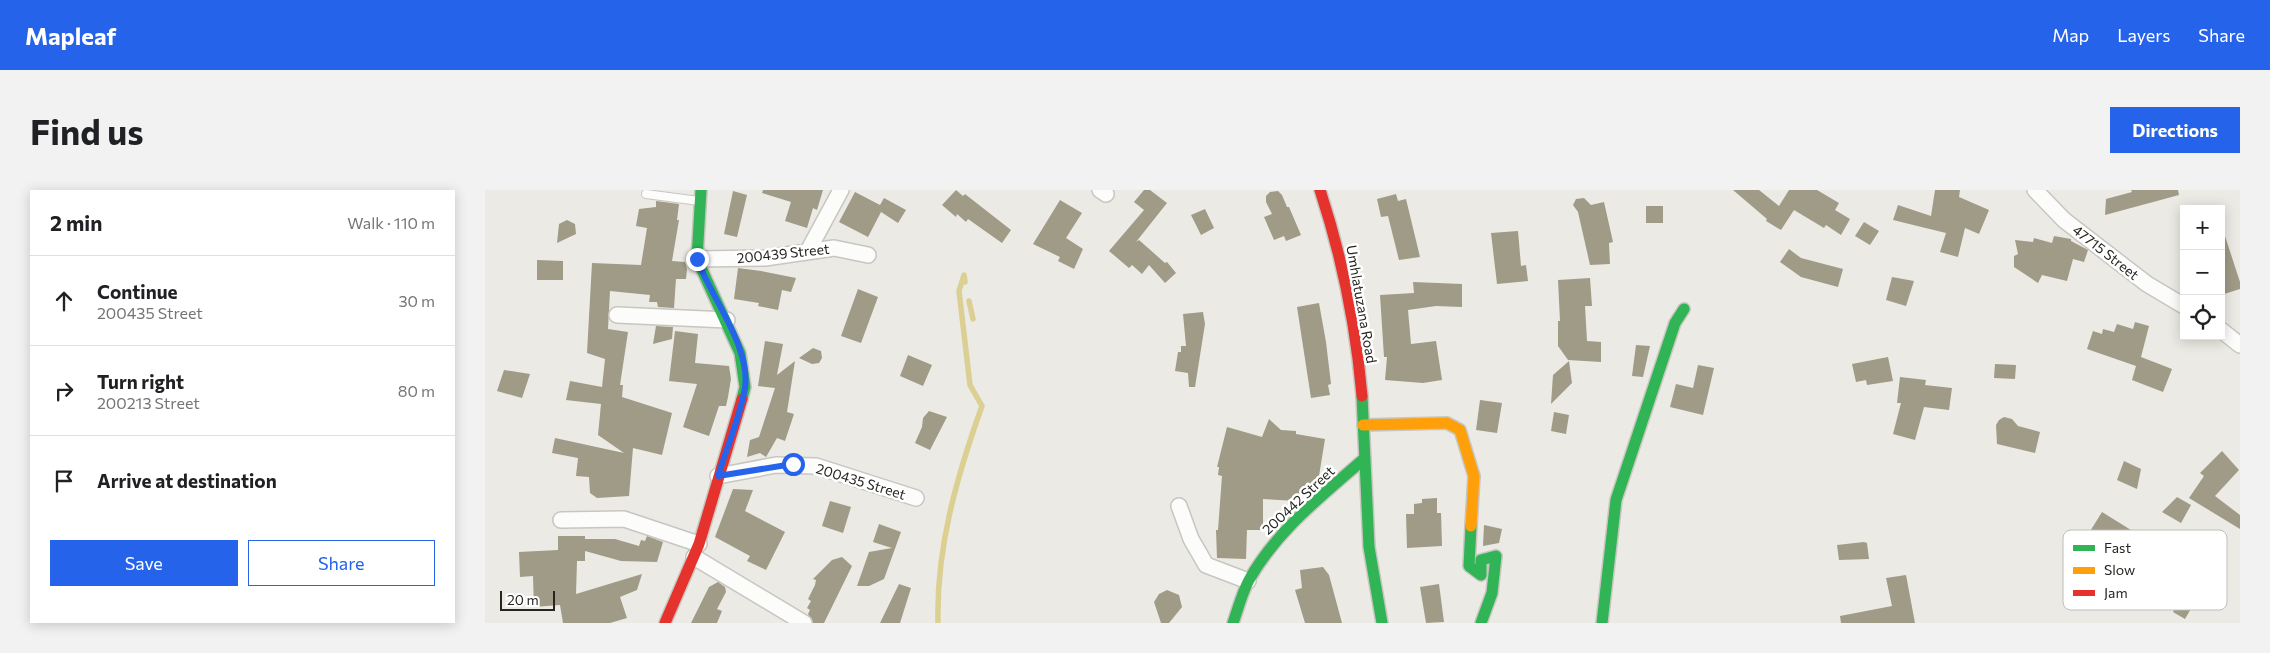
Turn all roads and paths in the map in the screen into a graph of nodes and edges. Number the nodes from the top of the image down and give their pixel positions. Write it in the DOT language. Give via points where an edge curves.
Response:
graph roads {
  1 [pos="841,190"];
  2 [pos="1320,190"];
  3 [pos="2035,190"];
  4 [pos="646,194"];
  5 [pos="700,196"];
  6 [pos="808,251"];
  7 [pos="868,255"];
  8 [pos="697,259"];
  9 [pos="2180,304"];
  10 [pos="1684,309"];
  11 [pos="617,316"];
  12 [pos="727,320"];
  13 [pos="2225,333"];
  14 [pos="2240,345"];
  15 [pos="1363,425"];
  16 [pos="1365,458"];
  17 [pos="718,476"];
  18 [pos="916,498"];
  19 [pos="1179,506"];
  20 [pos="561,520"];
  21 [pos="696,551"];
  22 [pos="1249,581"];
  23 [pos="665,623"];
  24 [pos="804,623"];
  25 [pos="1233,623"];
  26 [pos="1382,623"];
  27 [pos="1481,623"];
  28 [pos="1602,623"];
  1 -- 6 [label="street"];
  2 -- 15 [label="street, Umhlatuzana Road" via="1331,224 1351,320"];
  3 -- 9 [label="street, 47715 Street" via="2064,220 2147,284"];
  4 -- 5 [label="lane"];
  5 -- 8 [label="street"];
  6 -- 7 [label="street, 200439 Street" via="834,248"];
  6 -- 8 [label="street, 200439 Street" via="765,258"];
  8 -- 12 [label="street"];
  10 -- 28 [label="street" via="1675,323 1616,500"];
  11 -- 12 [label="street"];
  12 -- 17 [label="street" via="740,353 745,387"];
  13 -- 14 [label="street"];
  15 -- 16 [label="street, Umhlatuzana Road"];
  15 -- 27 [label="street" via="1447,423 1460,430 1474,476 1469,566 1481,575 1481,560 1496,556 1492,593"];
  16 -- 22 [label="street, 200442 Street" via="1293,522 1270,547"];
  16 -- 26 [label="street, Umhlatuzana Road" via="1370,549"];
  17 -- 18 [label="street, 200435 Street" via="776,466 816,466"];
  17 -- 21 [label="street"];
  19 -- 22 [label="street" via="1191,540 1206,565"];
  20 -- 21 [label="street" via="624,519"];
  21 -- 23 [label="street"];
  21 -- 24 [label="street"];
  22 -- 25 [label="street, 200442 Street"];
}
